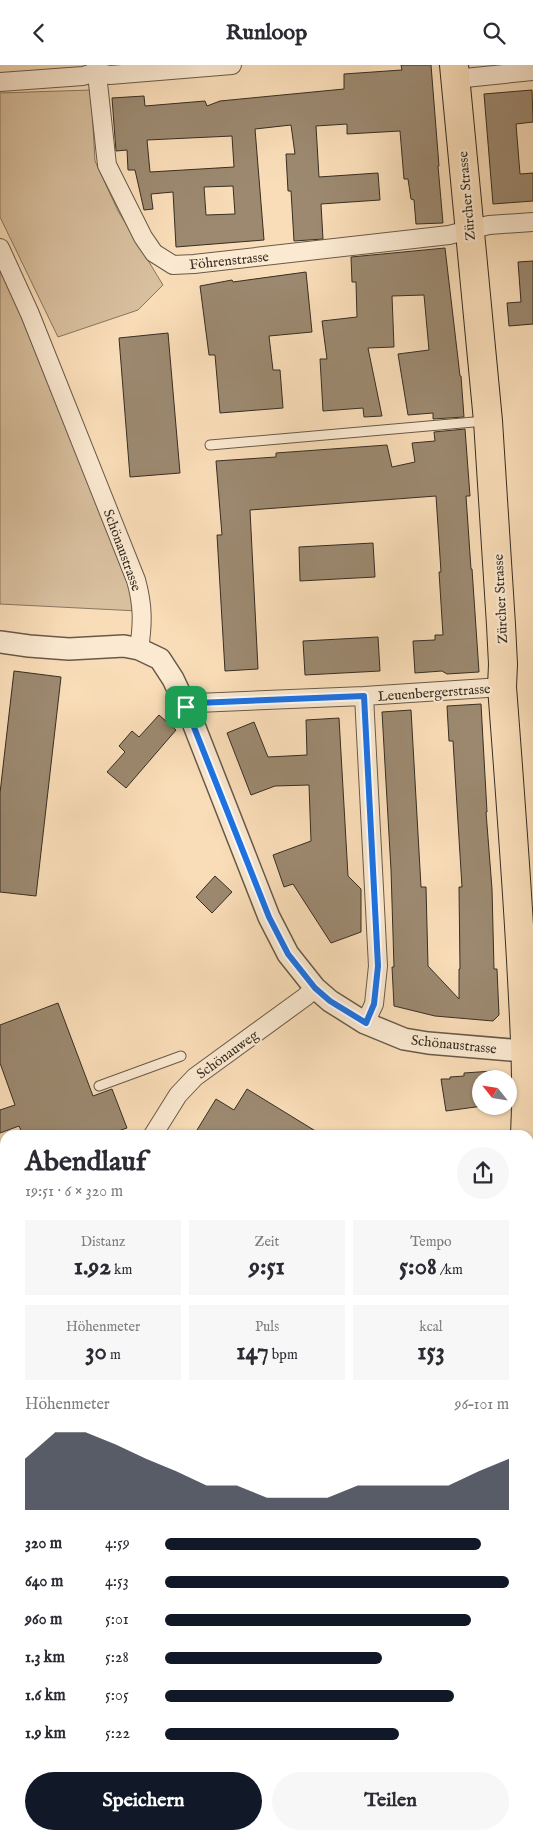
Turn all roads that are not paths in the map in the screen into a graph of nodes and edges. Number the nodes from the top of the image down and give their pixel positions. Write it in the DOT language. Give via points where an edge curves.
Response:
graph roads {
  1 [pos="232,65"];
  2 [pos="96,69"];
  3 [pos="533,71"];
  4 [pos="454,72"];
  5 [pos="0,82"];
  6 [pos="533,222"];
  7 [pos="469,231"];
  8 [pos="0,248"];
  9 [pos="488,421"];
  10 [pos="210,445"];
  11 [pos="0,642"];
  12 [pos="139,649"];
  13 [pos="502,687"];
  14 [pos="364,696"];
  15 [pos="186,707"];
  16 [pos="315,988"];
  17 [pos="366,1023"];
  18 [pos="525,1050"];
  19 [pos="180,1056"];
  20 [pos="99,1086"];
  21 [pos="156,1130"];
  22 [pos="525,1130"];
  1 -- 2 [label="street" via="110,75"];
  2 -- 5 [label="street" via="84,76"];
  2 -- 7 [label="street, Föhrenstrasse" via="107,165 143,237 154,253 173,265"];
  3 -- 4 [label="street"];
  4 -- 7 [label="main road, Zürcher Strasse"];
  6 -- 7 [label="street, Föhrenstrasse" via="489,225"];
  7 -- 9 [label="main road, Zürcher Strasse"];
  8 -- 12 [label="street, Schönaustrasse" via="34,323 136,580 143,616"];
  9 -- 10 [label="lane"];
  9 -- 13 [label="main road, Zürcher Strasse"];
  11 -- 12 [label="street" via="69,649 114,646"];
  12 -- 15 [label="street, Schönaustrasse" via="160,659"];
  13 -- 14 [label="street, Leuenbergerstrasse"];
  13 -- 18 [label="main road, Zürcher Strasse" via="518,893"];
  14 -- 15 [label="street, Leuenbergerstrasse" via="197,703"];
  14 -- 17 [label="street" via="378,966 374,1004"];
  15 -- 16 [label="street, Schönaustrasse" via="269,917 288,954"];
  16 -- 17 [label="street, Schönaustrasse"];
  16 -- 21 [label="street, Schönauweg" via="195,1077 178,1095"];
  17 -- 18 [label="street, Schönaustrasse" via="404,1039"];
  18 -- 22 [label="main road, Zürcher Strasse"];
  19 -- 20 [label="lane"];
}
